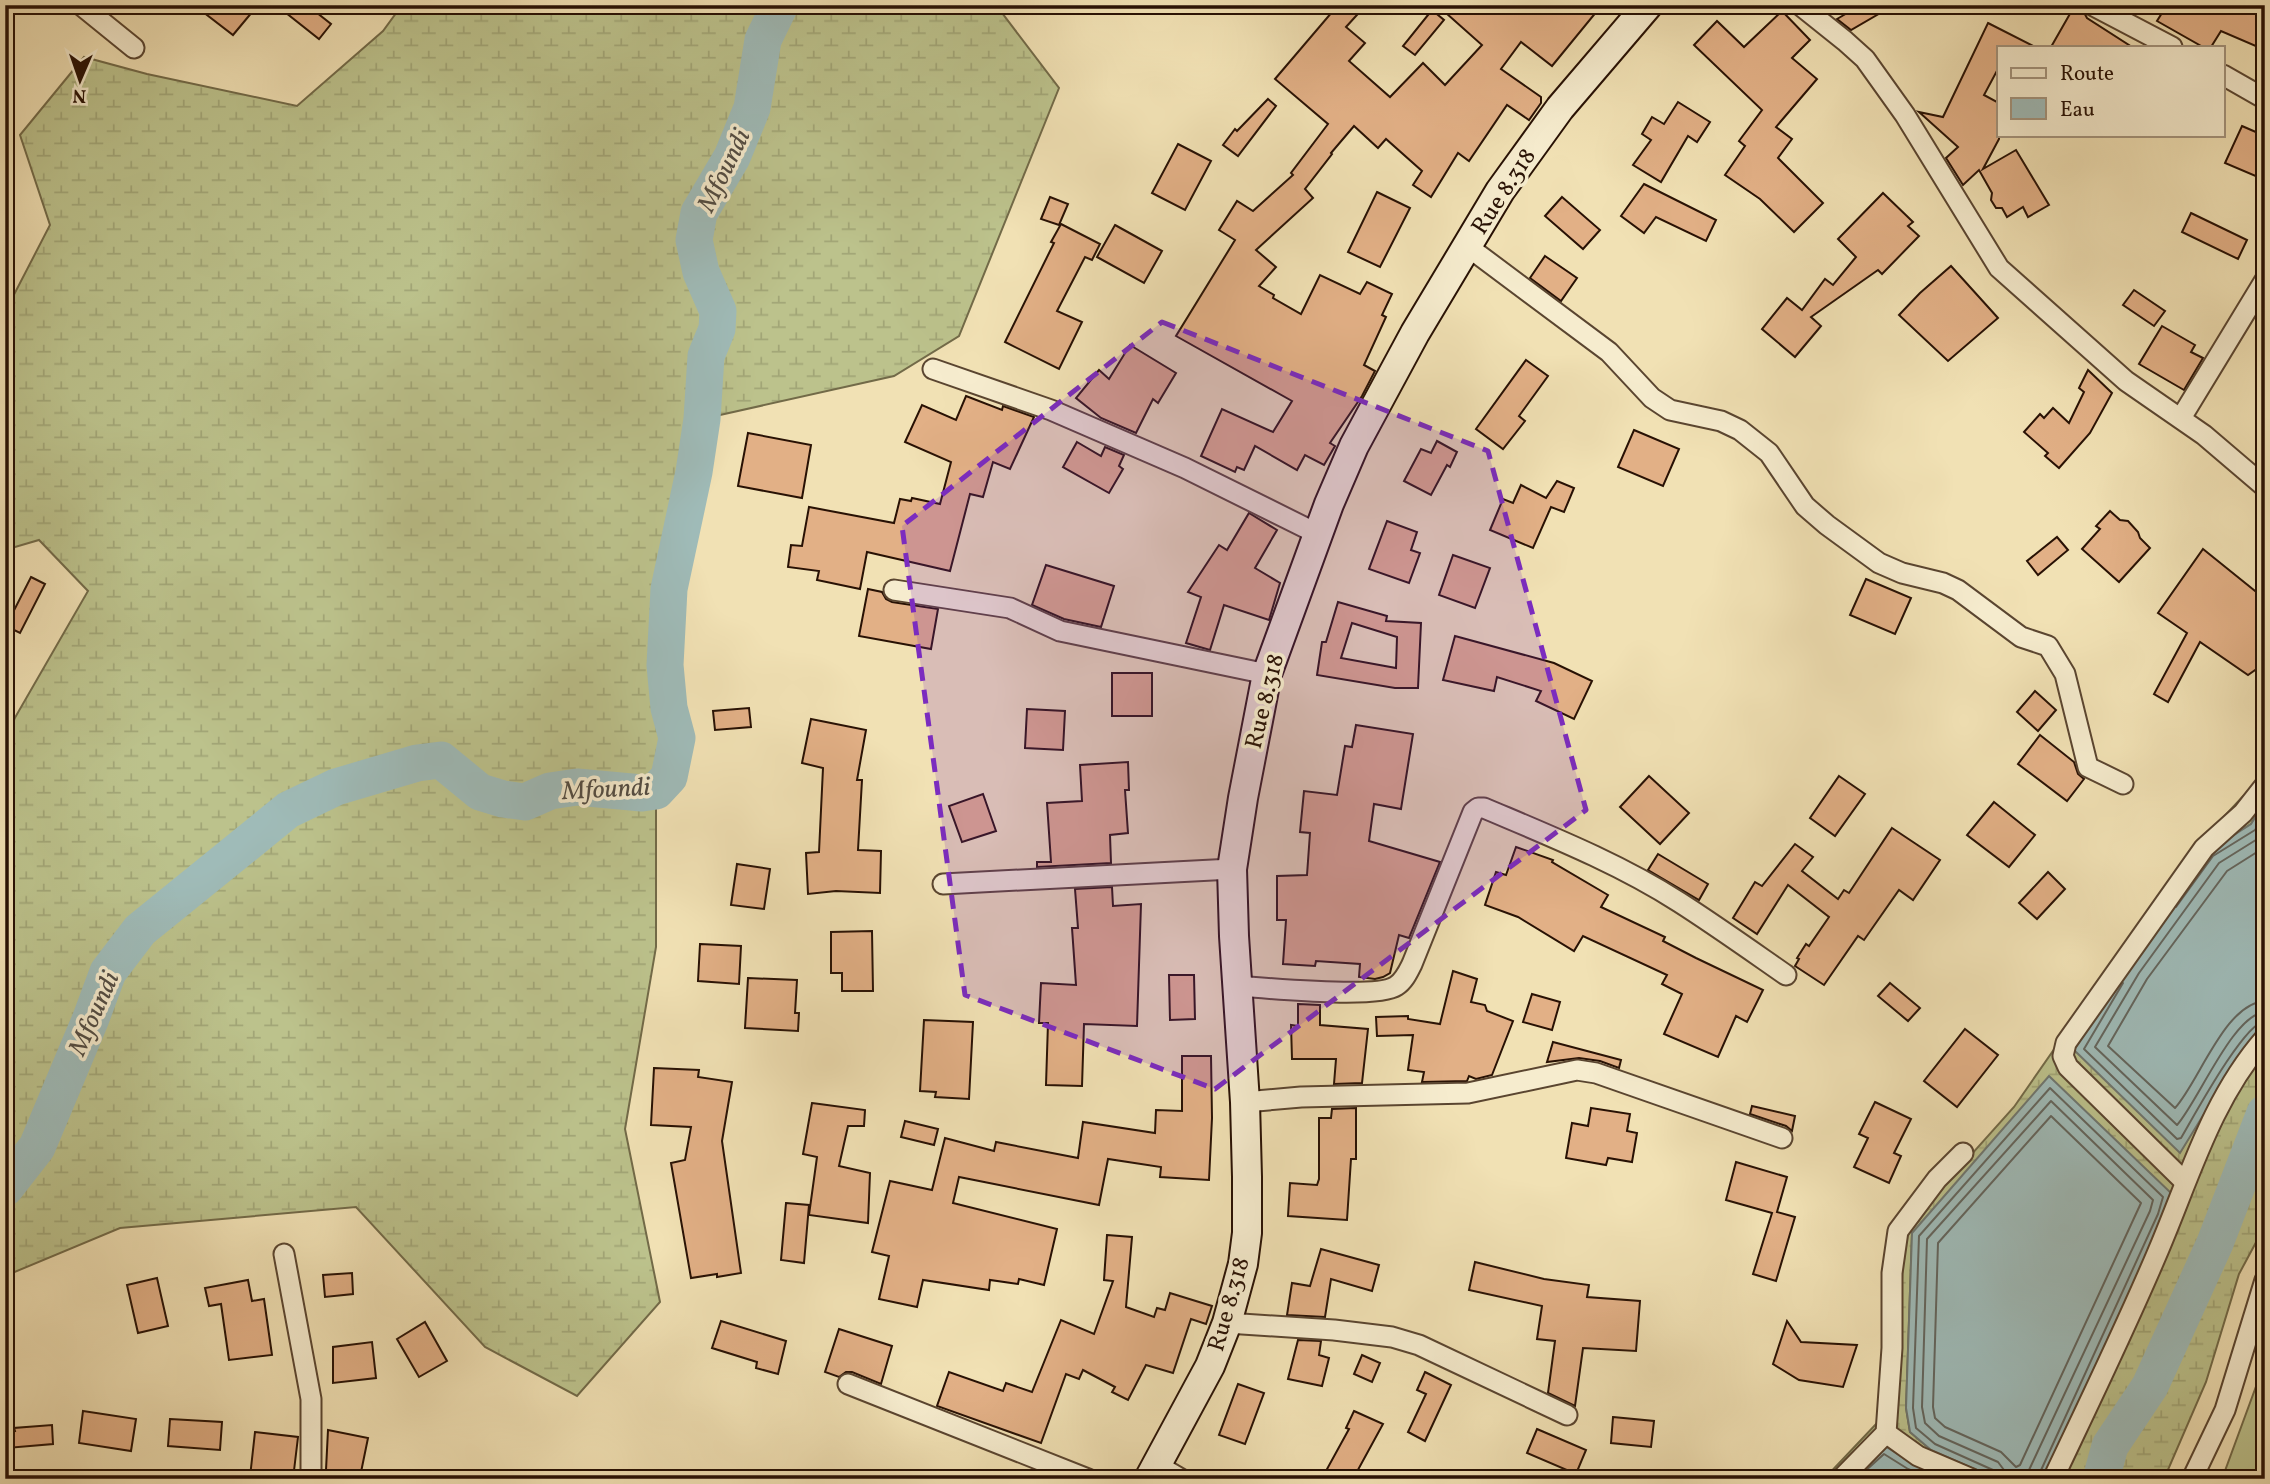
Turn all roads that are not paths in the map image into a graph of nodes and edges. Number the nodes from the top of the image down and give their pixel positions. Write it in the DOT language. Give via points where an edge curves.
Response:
graph roads {
  1 [pos="81,5"];
  2 [pos="1648,5"];
  3 [pos="1800,5"];
  4 [pos="2092,5"];
  5 [pos="2170,46"];
  6 [pos="134,48"];
  7 [pos="2224,76"];
  8 [pos="2265,99"];
  9 [pos="1467,246"];
  10 [pos="2265,280"];
  11 [pos="933,369"];
  12 [pos="2181,418"];
  13 [pos="2265,487"];
  14 [pos="1318,534"];
  15 [pos="894,590"];
  16 [pos="1267,674"];
  17 [pos="2123,784"];
  18 [pos="2265,785"];
  19 [pos="1233,869"];
  20 [pos="943,884"];
  21 [pos="1786,975"];
  22 [pos="1237,986"];
  23 [pos="2265,1038"];
  24 [pos="1245,1102"];
  25 [pos="1782,1138"];
  26 [pos="1963,1153"];
  27 [pos="2185,1182"];
  28 [pos="284,1254"];
  29 [pos="2265,1280"];
  30 [pos="1227,1323"];
  31 [pos="848,1384"];
  32 [pos="1567,1415"];
  33 [pos="1886,1433"];
  34 [pos="1153,1472"];
  35 [pos="311,1479"];
  36 [pos="1088,1479"];
  37 [pos="1181,1479"];
  38 [pos="1840,1479"];
  39 [pos="1972,1479"];
  40 [pos="2053,1479"];
  41 [pos="2192,1479"];
  1 -- 6 [label="street"];
  2 -- 9 [label="main road, Rue 8.318" via="1560,107"];
  3 -- 12 [label="street" via="1864,59 1905,115 1999,268 2126,381"];
  4 -- 5 [label="street"];
  7 -- 8 [label="street"];
  9 -- 14 [label="main road, Rue 8.318" via="1354,446"];
  9 -- 17 [label="street" via="1609,352 1652,398 1670,410 1740,430 1769,453 1805,506 1879,563 1958,590 2021,638 2048,646 2065,674 2088,767"];
  10 -- 12 [label="street"];
  11 -- 14 [label="street" via="1051,410 1185,468"];
  12 -- 13 [label="street"];
  14 -- 16 [label="main road, Rue 8.318"];
  15 -- 16 [label="street" via="1010,608 1060,631"];
  16 -- 19 [label="main road, Rue 8.318"];
  18 -- 27 [label="street" via="2243,813 2204,848 2066,1043 2063,1056 2068,1067"];
  19 -- 20 [label="street"];
  19 -- 22 [label="main road, Rue 8.318"];
  21 -- 22 [label="street" via="1654,887 1575,847 1478,808 1412,964 1396,986 1371,993"];
  22 -- 24 [label="main road, Rue 8.318"];
  23 -- 27 [label="street" via="2228,1088"];
  24 -- 25 [label="street" via="1468,1093 1577,1070"];
  24 -- 30 [label="main road, Rue 8.318" via="1247,1233"];
  26 -- 33 [label="street" via="1898,1231"];
  27 -- 40 [label="street" via="2157,1255"];
  28 -- 35 [label="street" via="311,1399"];
  29 -- 41 [label="street" via="2225,1410"];
  30 -- 32 [label="street" via="1392,1337 1419,1345"];
  30 -- 34 [label="main road, Rue 8.318" via="1210,1366"];
  31 -- 36 [label="street"];
  33 -- 38 [label="street"];
  33 -- 39 [label="street" via="1918,1455"];
  34 -- 37 [label="street"];
}
